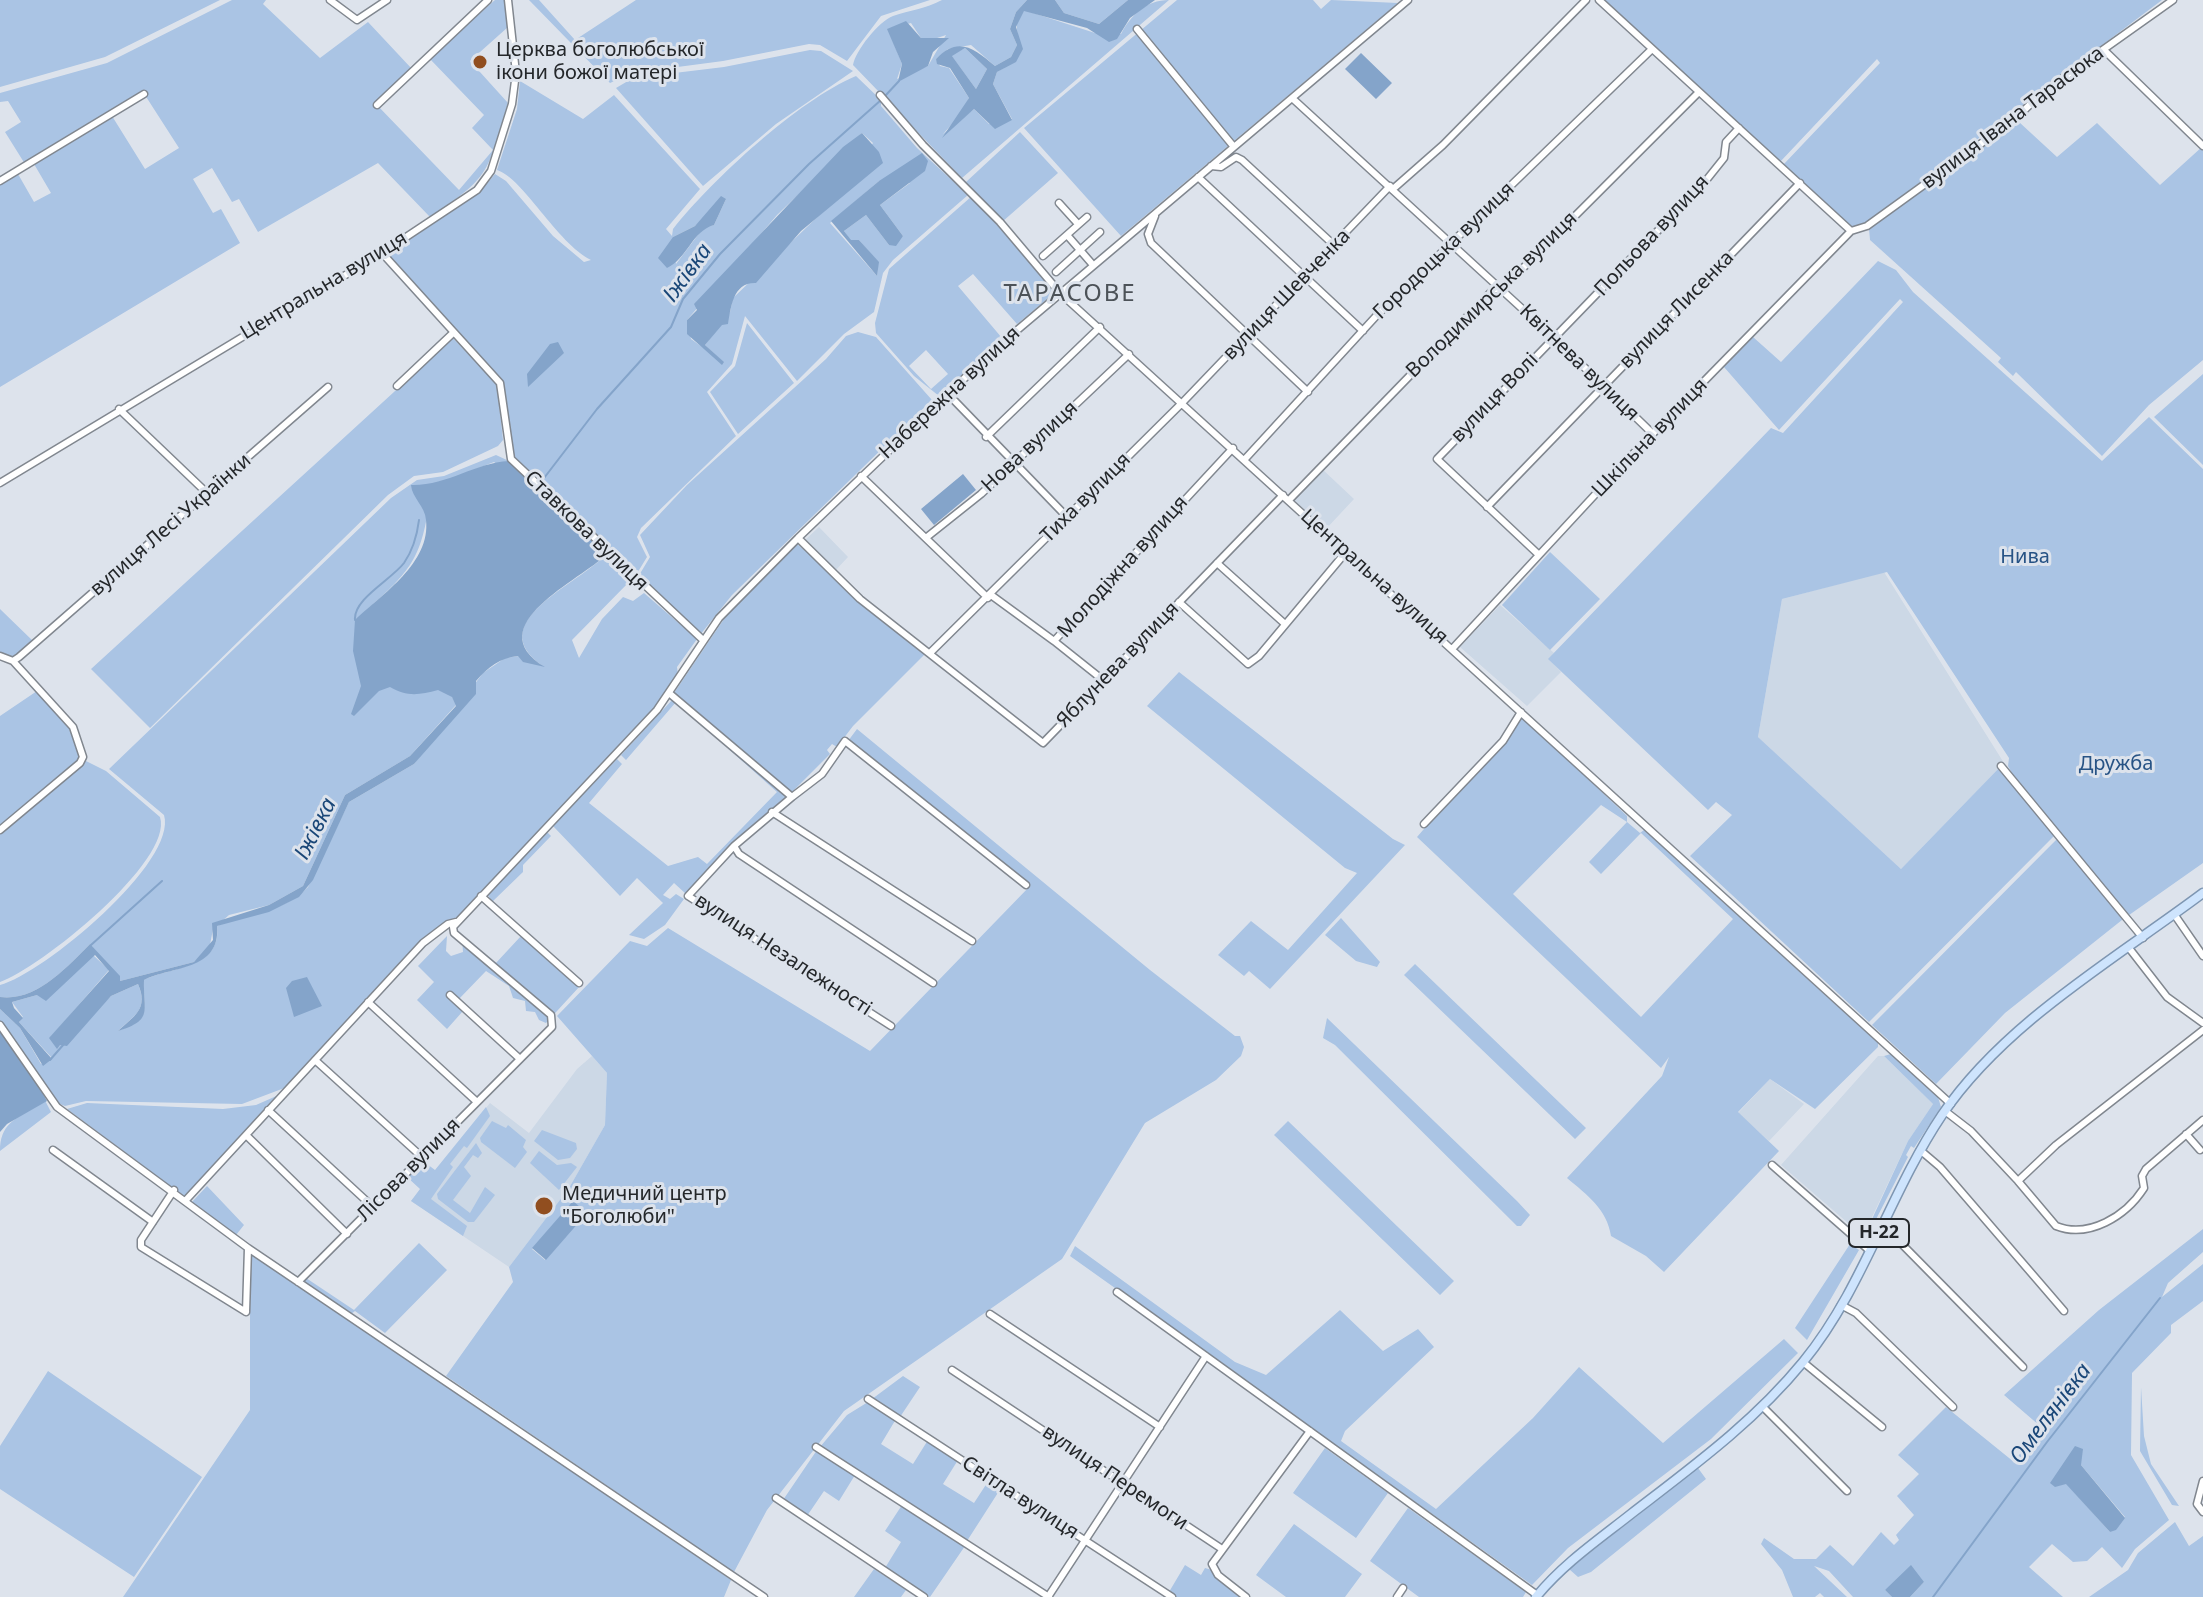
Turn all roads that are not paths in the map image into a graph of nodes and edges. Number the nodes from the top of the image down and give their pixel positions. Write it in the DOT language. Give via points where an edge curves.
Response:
graph roads {
  1 [pos="330,0"];
  2 [pos="387,0"];
  3 [pos="488,0"];
  4 [pos="508,0"];
  5 [pos="1586,0"];
  6 [pos="1599,0"];
  7 [pos="2173,0"];
  8 [pos="1404,1"];
  9 [pos="1137,29"];
  10 [pos="1651,50"];
  11 [pos="2104,50"];
  12 [pos="1698,93"];
  13 [pos="144,94"];
  14 [pos="880,95"];
  15 [pos="1292,98"];
  16 [pos="377,105"];
  17 [pos="1739,128"];
  18 [pos="2203,146"];
  19 [pos="1234,147"];
  20 [pos="1211,166"];
  21 [pos="1198,177"];
  22 [pos="0,181"];
  23 [pos="1800,183"];
  24 [pos="1392,187"];
  25 [pos="1059,203"];
  26 [pos="1156,212"];
  27 [pos="1087,217"];
  28 [pos="1078,224"];
  29 [pos="1851,231"];
  30 [pos="1100,232"];
  31 [pos="1067,235"];
  32 [pos="1452,244"];
  33 [pos="1335,246"];
  34 [pos="1080,250"];
  35 [pos="384,255"];
  36 [pos="1043,256"];
  37 [pos="1093,265"];
  38 [pos="1056,272"];
  39 [pos="1305,276"];
  40 [pos="1501,290"];
  41 [pos="1060,293"];
  42 [pos="1100,327"];
  43 [pos="1363,331"];
  44 [pos="453,333"];
  45 [pos="1246,336"];
  46 [pos="1553,337"];
  47 [pos="1129,354"];
  48 [pos="397,386"];
  49 [pos="1603,386"];
  50 [pos="328,387"];
  51 [pos="1308,392"];
  52 [pos="948,394"];
  53 [pos="1182,403"];
  54 [pos="119,409"];
  55 [pos="1653,434"];
  56 [pos="986,437"];
  57 [pos="1233,448"];
  58 [pos="1245,459"];
  59 [pos="1013,464"];
  60 [pos="861,476"];
  61 [pos="0,483"];
  62 [pos="208,494"];
  63 [pos="1286,498"];
  64 [pos="1487,507"];
  65 [pos="1067,517"];
  66 [pos="927,537"];
  67 [pos="798,538"];
  68 [pos="1346,552"];
  69 [pos="1539,555"];
  70 [pos="1217,563"];
  71 [pos="990,596"];
  72 [pos="1179,602"];
  73 [pos="1285,624"];
  74 [pos="703,640"];
  75 [pos="1054,641"];
  76 [pos="1453,648"];
  77 [pos="931,652"];
  78 [pos="0,656"];
  79 [pos="13,661"];
  80 [pos="1103,680"];
  81 [pos="669,693"];
  82 [pos="1521,712"];
  83 [pos="2001,766"];
  84 [pos="792,797"];
  85 [pos="772,812"];
  86 [pos="1424,824"];
  87 [pos="0,830"];
  88 [pos="734,846"];
  89 [pos="1026,885"];
  90 [pos="2203,893"];
  91 [pos="481,896"];
  92 [pos="2174,914"];
  93 [pos="456,922"];
  94 [pos="2143,938"];
  95 [pos="972,941"];
  96 [pos="2129,948"];
  97 [pos="2203,956"];
  98 [pos="579,983"];
  99 [pos="933,983"];
  100 [pos="450,995"];
  101 [pos="368,1002"];
  102 [pos="2203,1023"];
  103 [pos="0,1025"];
  104 [pos="891,1026"];
  105 [pos="2203,1030"];
  106 [pos="520,1059"];
  107 [pos="315,1060"];
  108 [pos="477,1102"];
  109 [pos="1948,1107"];
  110 [pos="268,1110"];
  111 [pos="2203,1120"];
  112 [pos="2186,1134"];
  113 [pos="246,1135"];
  114 [pos="53,1150"];
  115 [pos="1920,1150"];
  116 [pos="2200,1150"];
  117 [pos="422,1157"];
  118 [pos="1772,1165"];
  119 [pos="2018,1181"];
  120 [pos="174,1190"];
  121 [pos="186,1200"];
  122 [pos="373,1207"];
  123 [pos="153,1222"];
  124 [pos="1883,1225"];
  125 [pos="347,1234"];
  126 [pos="248,1248"];
  127 [pos="1870,1251"];
  128 [pos="298,1282"];
  129 [pos="1117,1292"];
  130 [pos="1841,1305"];
  131 [pos="2064,1311"];
  132 [pos="990,1314"];
  133 [pos="1206,1356"];
  134 [pos="1803,1362"];
  135 [pos="2023,1367"];
  136 [pos="952,1370"];
  137 [pos="868,1399"];
  138 [pos="1762,1406"];
  139 [pos="1953,1407"];
  140 [pos="1160,1427"];
  141 [pos="1882,1427"];
  142 [pos="1310,1431"];
  143 [pos="816,1447"];
  144 [pos="2203,1481"];
  145 [pos="1123,1483"];
  146 [pos="1847,1491"];
  147 [pos="776,1498"];
  148 [pos="2203,1512"];
  149 [pos="1085,1541"];
  150 [pos="1222,1549"];
  151 [pos="1403,1588"];
  152 [pos="1536,1596"];
  153 [pos="764,1597"];
  154 [pos="924,1597"];
  155 [pos="1048,1597"];
  156 [pos="1172,1597"];
  157 [pos="1246,1597"];
  158 [pos="1397,1597"];
  1 -- 2 [label="street" via="347,16 363,19"];
  3 -- 16 [label="street"];
  4 -- 35 [label="street, Центральна вулиця" via="516,73 491,171 477,190"];
  5 -- 24 [label="street, вулиця Шевченка" via="1443,145"];
  6 -- 10 [label="street"];
  7 -- 11 [label="street, вулиця Івана Тарасюка"];
  8 -- 15 [label="street, Набережна вулиця"];
  9 -- 19 [label="street"];
  10 -- 12 [label="street"];
  10 -- 32 [label="street, Городоцька вулиця"];
  11 -- 18 [label="street"];
  11 -- 29 [label="street, вулиця Івана Тарасюка" via="1867,226"];
  12 -- 17 [label="street"];
  12 -- 40 [label="street, Володимирська вулиця"];
  13 -- 22 [label="street"];
  14 -- 41 [label="street"];
  15 -- 19 [label="street, Набережна вулиця"];
  15 -- 24 [label="street, Квітнева вулиця"];
  17 -- 23 [label="street"];
  17 -- 46 [label="street, Польова вулиця" via="1704,183"];
  19 -- 20 [label="street, Набережна вулиця"];
  20 -- 21 [label="street, Набережна вулиця"];
  20 -- 33 [label="street" via="1221,167 1236,157 1242,160"];
  21 -- 26 [label="street, Набережна вулиця"];
  21 -- 39 [label="street"];
  23 -- 29 [label="street"];
  23 -- 49 [label="street, вулиця Лисенка"];
  24 -- 32 [label="street, Квітнева вулиця"];
  24 -- 33 [label="street, вулиця Шевченка"];
  25 -- 28 [label="street"];
  26 -- 37 [label="street, Набережна вулиця"];
  26 -- 45 [label="street" via="1148,234 1151,243"];
  27 -- 28 [label="street"];
  28 -- 31 [label="street"];
  29 -- 55 [label="street, Шкільна вулиця"];
  30 -- 34 [label="street"];
  31 -- 34 [label="street"];
  31 -- 36 [label="street"];
  32 -- 40 [label="street, Квітнева вулиця"];
  32 -- 43 [label="street, Городоцька вулиця"];
  33 -- 39 [label="street, вулиця Шевченка"];
  34 -- 37 [label="street"];
  34 -- 38 [label="street"];
  35 -- 44 [label="street, Ставкова вулиця"];
  35 -- 54 [label="street, Центральна вулиця"];
  37 -- 41 [label="street, Набережна вулиця"];
  39 -- 43 [label="street"];
  39 -- 45 [label="street, вулиця Шевченка"];
  40 -- 46 [label="street, Квітнева вулиця"];
  40 -- 63 [label="street, Володимирська вулиця" via="1494,289"];
  41 -- 42 [label="street, Центральна вулиця"];
  41 -- 52 [label="street, Набережна вулиця"];
  42 -- 47 [label="street, Центральна вулиця"];
  42 -- 56 [label="street"];
  43 -- 51 [label="street, Городоцька вулиця"];
  44 -- 48 [label="street"];
  44 -- 74 [label="street, Ставкова вулиця" via="500,383 511,459"];
  45 -- 51 [label="street"];
  45 -- 53 [label="street, вулиця Шевченка"];
  46 -- 49 [label="street, Квітнева вулиця"];
  46 -- 64 [label="street, вулиця Волі" via="1437,459"];
  47 -- 53 [label="street, Центральна вулиця"];
  47 -- 59 [label="street, Нова вулиця"];
  49 -- 55 [label="street, Квітнева вулиця"];
  49 -- 64 [label="street, вулиця Лисенка"];
  50 -- 62 [label="street, вулиця Лесі Українки"];
  51 -- 58 [label="street, Городоцька вулиця"];
  52 -- 56 [label="street"];
  52 -- 60 [label="street, Набережна вулиця"];
  53 -- 57 [label="street, Центральна вулиця"];
  53 -- 65 [label="street, Тиха вулиця"];
  54 -- 61 [label="street, Центральна вулиця"];
  54 -- 62 [label="street"];
  55 -- 69 [label="street, Шкільна вулиця"];
  56 -- 59 [label="street"];
  57 -- 58 [label="street, Центральна вулиця"];
  57 -- 75 [label="street, Молодіжна вулиця"];
  58 -- 63 [label="street, Центральна вулиця"];
  59 -- 65 [label="street"];
  59 -- 66 [label="street, Нова вулиця"];
  60 -- 66 [label="street"];
  60 -- 67 [label="street, Набережна вулиця"];
  62 -- 79 [label="street, вулиця Лесі Українки"];
  63 -- 68 [label="street, Центральна вулиця"];
  63 -- 70 [label="street, Яблунева вулиця"];
  64 -- 69 [label="street"];
  65 -- 71 [label="street, Тиха вулиця"];
  66 -- 71 [label="street"];
  67 -- 74 [label="street, Набережна вулиця" via="736,598"];
  67 -- 77 [label="street, Яблунева вулиця" via="860,599"];
  68 -- 73 [label="street"];
  68 -- 76 [label="street, Центральна вулиця"];
  69 -- 76 [label="street, Шкільна вулиця"];
  70 -- 72 [label="street, Яблунева вулиця"];
  70 -- 73 [label="street"];
  71 -- 75 [label="street"];
  71 -- 77 [label="street, Тиха вулиця"];
  72 -- 73 [label="street" via="1248,664"];
  72 -- 80 [label="street, Яблунева вулиця"];
  74 -- 81 [label="street, Набережна вулиця"];
  75 -- 80 [label="street, Молодіжна вулиця"];
  76 -- 82 [label="street, Центральна вулиця"];
  77 -- 80 [label="street, Яблунева вулиця" via="1043,743"];
  78 -- 79 [label="street"];
  79 -- 87 [label="street" via="73,727 83,757"];
  81 -- 84 [label="street"];
  81 -- 91 [label="street"];
  82 -- 86 [label="street" via="1503,741"];
  82 -- 109 [label="street, Центральна вулиця"];
  83 -- 94 [label="street"];
  84 -- 85 [label="street, вулиця Незалежності"];
  84 -- 89 [label="street, вулиця Незалежності" via="822,774 845,741"];
  85 -- 88 [label="street, вулиця Незалежності"];
  85 -- 95 [label="street"];
  88 -- 99 [label="street"];
  88 -- 104 [label="street, вулиця Незалежності" via="688,896"];
  90 -- 92 [label="main road, Н-22"];
  91 -- 93 [label="street"];
  91 -- 98 [label="street"];
  92 -- 94 [label="main road, Н-22"];
  92 -- 97 [label="street"];
  93 -- 101 [label="street" via="435,932"];
  93 -- 106 [label="street, Лісова вулиця" via="454,933 553,1017 552,1027"];
  94 -- 96 [label="main road, Н-22"];
  96 -- 102 [label="street" via="2167,997"];
  96 -- 109 [label="main road, Н-22" via="2018,1031"];
  100 -- 106 [label="street"];
  101 -- 107 [label="street"];
  101 -- 108 [label="street"];
  103 -- 120 [label="street" via="49,1098"];
  105 -- 119 [label="street"];
  106 -- 108 [label="street, Лісова вулиця"];
  107 -- 110 [label="street"];
  107 -- 117 [label="street"];
  108 -- 117 [label="street, Лісова вулиця"];
  109 -- 115 [label="main road, Н-22"];
  109 -- 119 [label="street"];
  110 -- 113 [label="street"];
  110 -- 122 [label="street"];
  111 -- 112 [label="street"];
  112 -- 116 [label="street"];
  112 -- 119 [label="street" via="2146,1169 2144,1188 2121,1213 2087,1230 2056,1226"];
  113 -- 121 [label="street"];
  113 -- 125 [label="street"];
  114 -- 123 [label="street"];
  115 -- 124 [label="main road, Н-22"];
  115 -- 131 [label="street"];
  117 -- 122 [label="street, Лісова вулиця"];
  118 -- 127 [label="street"];
  120 -- 121 [label="street"];
  120 -- 123 [label="street"];
  121 -- 126 [label="street"];
  122 -- 125 [label="street, Лісова вулиця"];
  123 -- 126 [label="street" via="141,1247 246,1312"];
  124 -- 127 [label="main road, Н-22"];
  124 -- 135 [label="street"];
  125 -- 128 [label="street, Лісова вулиця"];
  126 -- 128 [label="street"];
  127 -- 130 [label="main road, Н-22"];
  128 -- 153 [label="street"];
  129 -- 133 [label="street"];
  130 -- 134 [label="main road, Н-22"];
  130 -- 139 [label="street" via="1856,1313"];
  132 -- 140 [label="street"];
  133 -- 140 [label="street"];
  133 -- 142 [label="street"];
  134 -- 138 [label="main road, Н-22"];
  134 -- 141 [label="street"];
  136 -- 145 [label="street, вулиця Перемоги"];
  137 -- 149 [label="street, Світла вулиця"];
  138 -- 146 [label="street"];
  138 -- 152 [label="main road, Н-22" via="1565,1566"];
  140 -- 145 [label="street"];
  142 -- 150 [label="street"];
  142 -- 152 [label="street"];
  143 -- 155 [label="street"];
  144 -- 148 [label="street" via="2197,1504"];
  145 -- 149 [label="street"];
  145 -- 150 [label="street, вулиця Перемоги"];
  147 -- 154 [label="street"];
  149 -- 155 [label="street"];
  149 -- 156 [label="street, Світла вулиця"];
  150 -- 157 [label="street" via="1212,1564 1214,1570"];
  151 -- 158 [label="street"];
}
